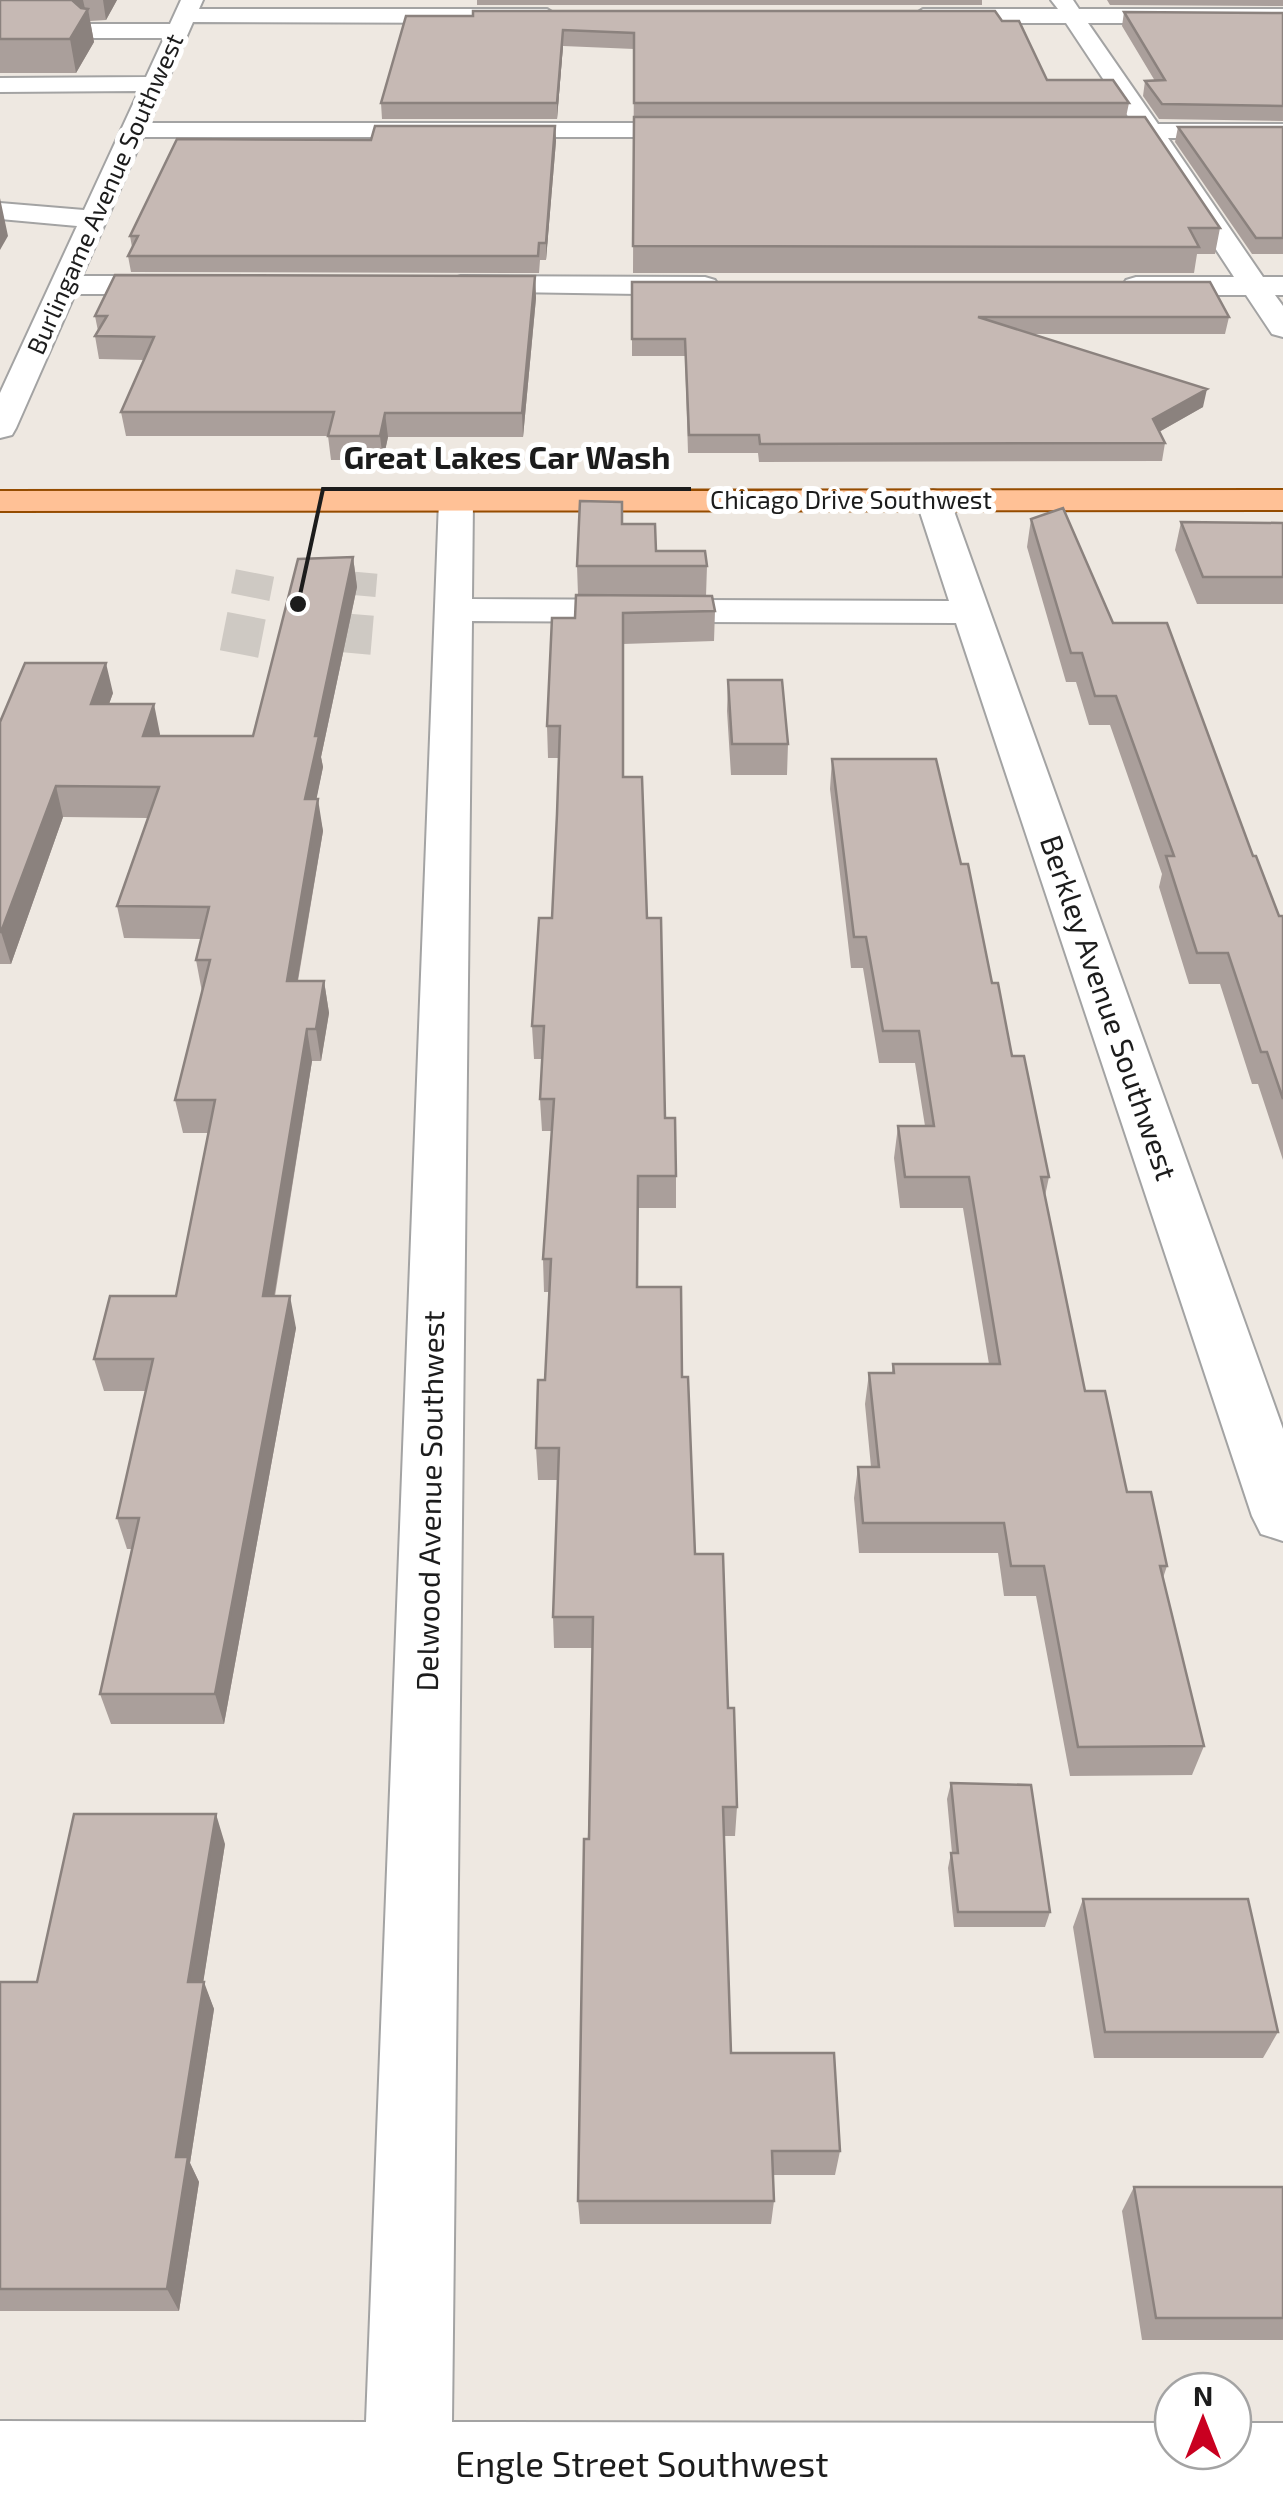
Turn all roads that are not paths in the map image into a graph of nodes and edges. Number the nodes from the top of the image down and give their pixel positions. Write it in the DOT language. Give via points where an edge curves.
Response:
graph roads {
  1 [pos="455,8"];
  2 [pos="1066,8"];
  3 [pos="185,16"];
  4 [pos="568,16"];
  5 [pos="895,16"];
  6 [pos="1283,16"];
  7 [pos="89,32"];
  8 [pos="0,85"];
  9 [pos="149,94"];
  10 [pos="0,103"];
  11 [pos="132,130"];
  12 [pos="730,130"];
  13 [pos="1048,130"];
  14 [pos="1148,131"];
  15 [pos="1283,131"];
  16 [pos="0,211"];
  17 [pos="94,219"];
  18 [pos="66,285"];
  19 [pos="205,285"];
  20 [pos="423,286"];
  21 [pos="740,286"];
  22 [pos="1117,286"];
  23 [pos="1269,286"];
  24 [pos="1283,328"];
  25 [pos="0,428"];
  26 [pos="933,500"];
  27 [pos="1283,500"];
  28 [pos="0,501"];
  29 [pos="456,501"];
  30 [pos="452,610"];
  31 [pos="971,612"];
  32 [pos="1283,1516"];
  33 [pos="0,2465"];
  34 [pos="1283,2467"];
  35 [pos="408,2482"];
  1 -- 3 [label="street"];
  1 -- 4 [label="street"];
  2 -- 5 [label="street"];
  2 -- 6 [label="street"];
  2 -- 14 [label="street"];
  3 -- 7 [label="street"];
  3 -- 9 [label="street, Burlingame Avenue Southwest"];
  8 -- 9 [label="street"];
  9 -- 10 [label="street"];
  9 -- 11 [label="street, Burlingame Avenue Southwest"];
  11 -- 12 [label="street"];
  11 -- 17 [label="street, Burlingame Avenue Southwest"];
  13 -- 14 [label="street"];
  14 -- 15 [label="street"];
  14 -- 23 [label="street"];
  16 -- 17 [label="street"];
  17 -- 18 [label="street, Burlingame Avenue Southwest"];
  18 -- 19 [label="street"];
  18 -- 25 [label="street, Burlingame Avenue Southwest"];
  20 -- 21 [label="street"];
  22 -- 23 [label="street"];
  23 -- 24 [label="street"];
  26 -- 27 [label="main road, Chicago Drive Southwest"];
  26 -- 29 [label="main road, Chicago Drive Southwest"];
  26 -- 31 [label="street, Berkley Avenue Southwest"];
  28 -- 29 [label="main road, Chicago Drive Southwest"];
  29 -- 30 [label="street, Delwood Avenue Southwest"];
  30 -- 31 [label="street"];
  30 -- 35 [label="street, Delwood Avenue Southwest"];
  31 -- 32 [label="street, Berkley Avenue Southwest"];
  33 -- 35 [label="street, Engle Street Southwest"];
  34 -- 35 [label="street, Engle Street Southwest"];
}
